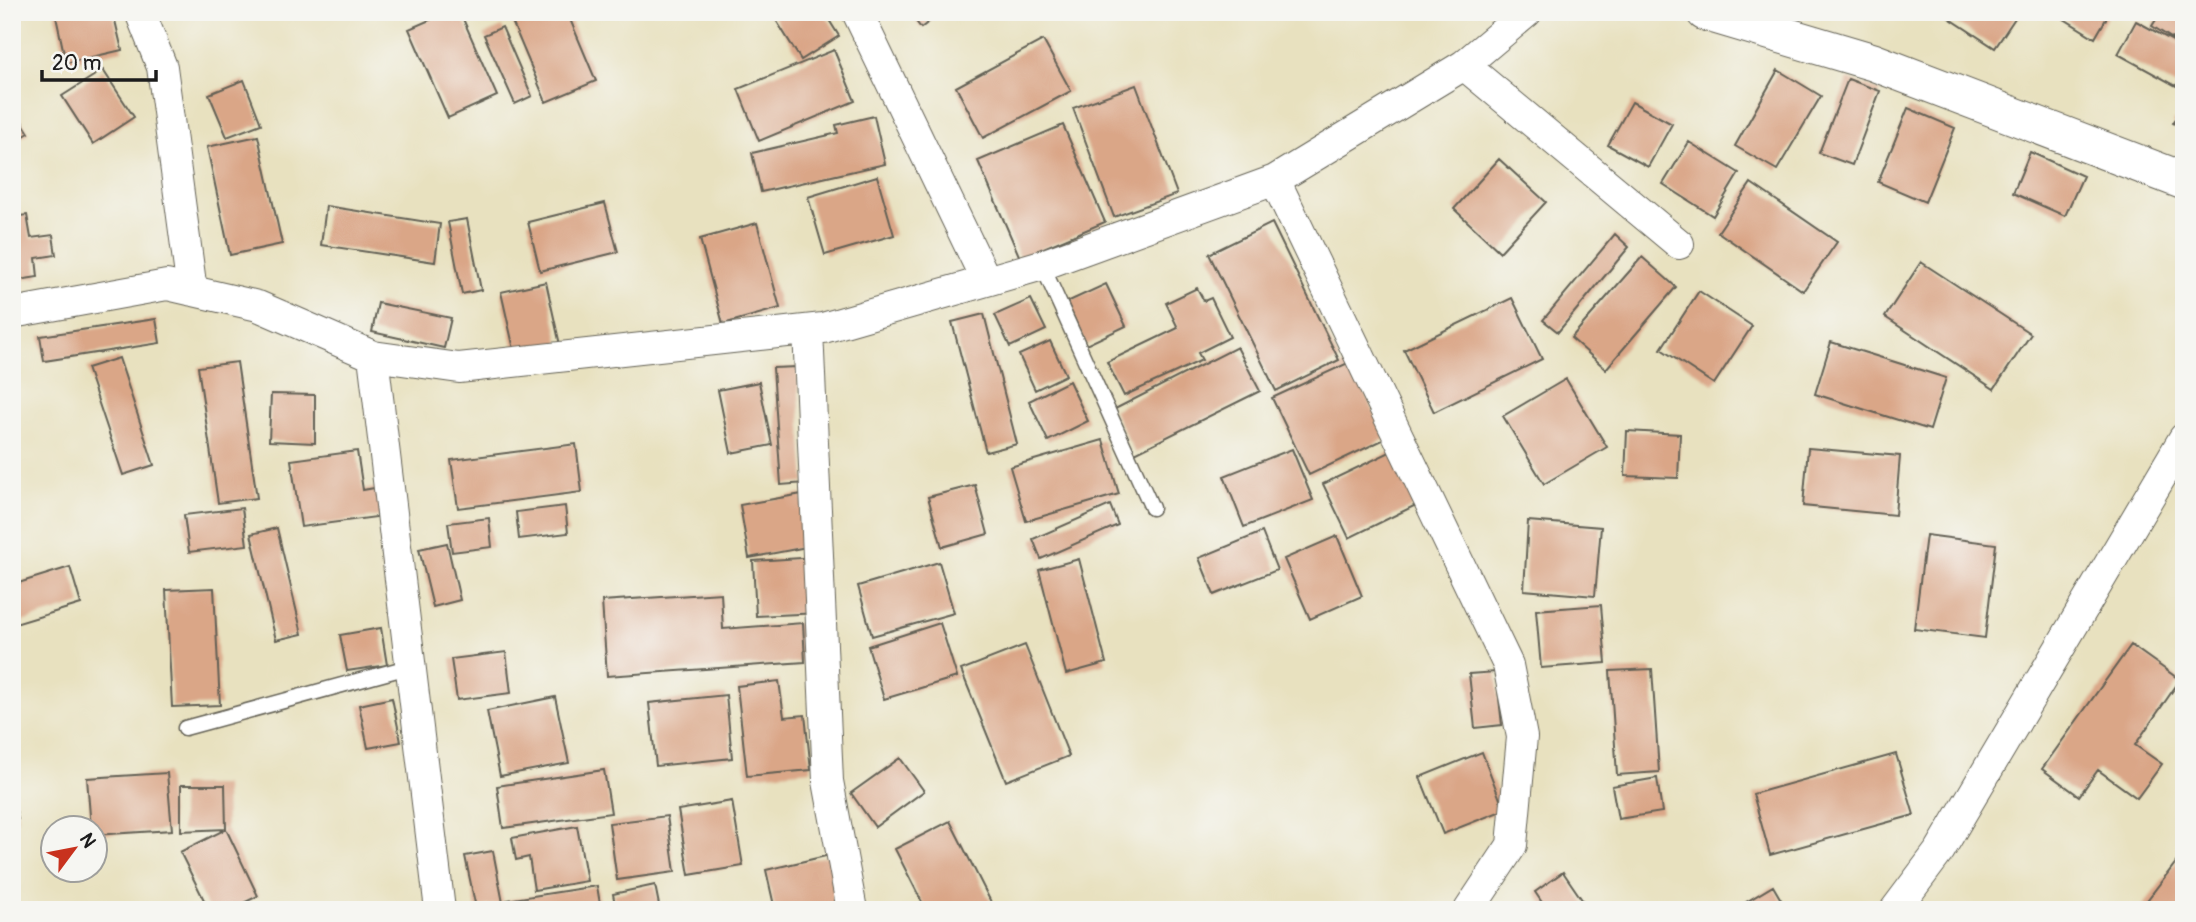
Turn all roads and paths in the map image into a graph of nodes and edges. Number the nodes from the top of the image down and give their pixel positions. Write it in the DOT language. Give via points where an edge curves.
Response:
graph roads {
  1 [pos="140,12"];
  2 [pos="857,12"];
  3 [pos="1527,12"];
  4 [pos="1705,12"];
  5 [pos="1464,65"];
  6 [pos="1275,180"];
  7 [pos="2184,181"];
  8 [pos="1679,244"];
  9 [pos="1042,265"];
  10 [pos="986,279"];
  11 [pos="192,290"];
  12 [pos="12,313"];
  13 [pos="808,330"];
  14 [pos="373,356"];
  15 [pos="2184,438"];
  16 [pos="1152,508"];
  17 [pos="408,667"];
  18 [pos="185,728"];
  19 [pos="440,910"];
  20 [pos="852,910"];
  21 [pos="1469,910"];
  22 [pos="1895,910"];
  1 -- 11 [label="street" via="162,67"];
  2 -- 10 [label="street"];
  3 -- 5 [label="street"];
  4 -- 7 [label="street" via="1872,62"];
  5 -- 6 [label="street"];
  5 -- 8 [label="street"];
  6 -- 9 [label="street"];
  6 -- 21 [label="street" via="1508,665 1522,737 1512,845"];
  9 -- 10 [label="street"];
  9 -- 16 [label="lane"];
  10 -- 13 [label="street"];
  11 -- 12 [label="street" via="167,285"];
  11 -- 14 [label="street" via="258,306"];
  13 -- 14 [label="street" via="459,368"];
  13 -- 20 [label="street" via="828,781"];
  14 -- 17 [label="street"];
  15 -- 22 [label="street" via="1940,850"];
  17 -- 18 [label="lane"];
  17 -- 19 [label="street"];
}
